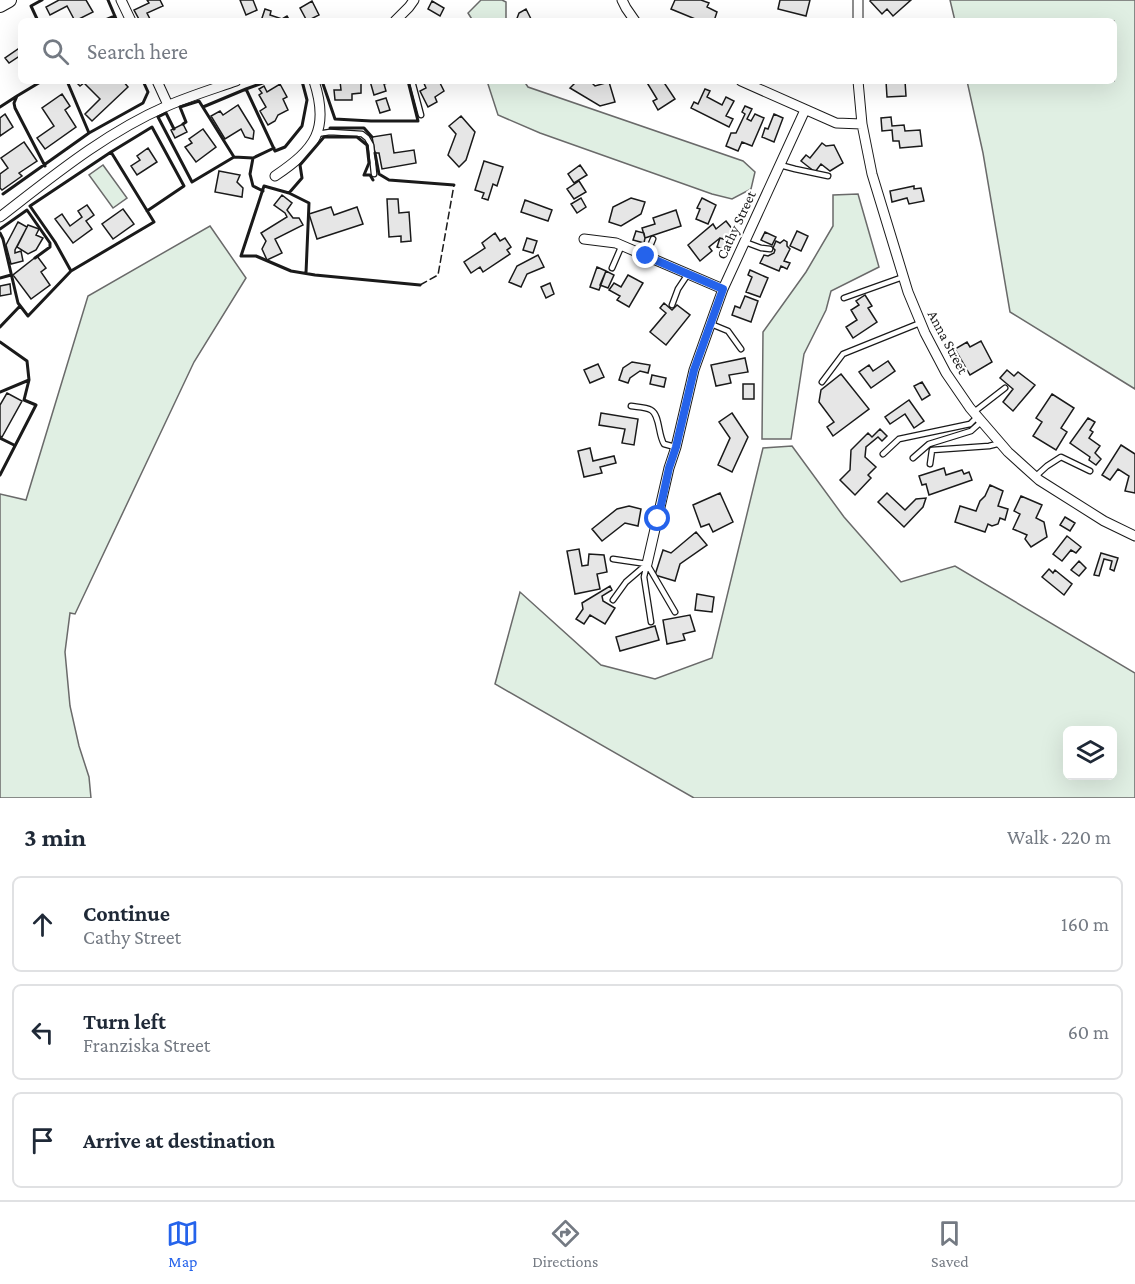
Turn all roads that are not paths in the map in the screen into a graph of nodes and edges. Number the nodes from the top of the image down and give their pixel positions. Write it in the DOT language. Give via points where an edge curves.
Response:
graph roads {
  1 [pos="9,0"];
  2 [pos="121,0"];
  3 [pos="414,0"];
  4 [pos="622,0"];
  5 [pos="858,0"];
  6 [pos="0,5"];
  7 [pos="129,18"];
  8 [pos="399,18"];
  9 [pos="633,18"];
  10 [pos="858,18"];
  11 [pos="158,84"];
  12 [pos="228,84"];
  13 [pos="315,84"];
  14 [pos="413,84"];
  15 [pos="748,84"];
  16 [pos="858,84"];
  17 [pos="168,105"];
  18 [pos="805,110"];
  19 [pos="421,115"];
  20 [pos="862,124"];
  21 [pos="317,134"];
  22 [pos="780,165"];
  23 [pos="374,174"];
  24 [pos="275,176"];
  25 [pos="828,176"];
  26 [pos="0,217"];
  27 [pos="584,239"];
  28 [pos="653,239"];
  29 [pos="745,243"];
  30 [pos="622,245"];
  31 [pos="770,249"];
  32 [pos="646,256"];
  33 [pos="612,268"];
  34 [pos="688,274"];
  35 [pos="903,277"];
  36 [pos="723,289"];
  37 [pos="844,298"];
  38 [pos="672,305"];
  39 [pos="921,323"];
  40 [pos="711,324"];
  41 [pos="741,349"];
  42 [pos="822,382"];
  43 [pos="1005,388"];
  44 [pos="631,406"];
  45 [pos="977,417"];
  46 [pos="1001,443"];
  47 [pos="676,447"];
  48 [pos="883,454"];
  49 [pos="913,458"];
  50 [pos="930,464"];
  51 [pos="1090,471"];
  52 [pos="1036,477"];
  53 [pos="1135,536"];
  54 [pos="613,559"];
  55 [pos="647,564"];
  56 [pos="613,600"];
  57 [pos="675,612"];
  58 [pos="651,622"];
  1 -- 6 [label="street"];
  2 -- 7 [label="street"];
  3 -- 8 [label="street"];
  4 -- 9 [label="street"];
  5 -- 10 [label="street"];
  11 -- 17 [label="street"];
  12 -- 17 [label="street"];
  13 -- 21 [label="street" via="321,111"];
  14 -- 19 [label="lane"];
  15 -- 18 [label="street"];
  16 -- 20 [label="street, Anna Street"];
  17 -- 26 [label="street" via="93,146"];
  18 -- 20 [label="street" via="836,123"];
  18 -- 22 [label="street, Cathy Street"];
  20 -- 35 [label="street, Anna Street" via="872,174"];
  21 -- 23 [label="lane" via="362,134 371,145"];
  21 -- 24 [label="street" via="303,154"];
  22 -- 25 [label="lane"];
  22 -- 29 [label="street, Cathy Street"];
  27 -- 30 [label="street"];
  28 -- 32 [label="lane"];
  29 -- 31 [label="lane"];
  29 -- 36 [label="street, Cathy Street"];
  30 -- 32 [label="street"];
  30 -- 33 [label="lane"];
  32 -- 34 [label="street"];
  34 -- 36 [label="street"];
  34 -- 38 [label="lane"];
  35 -- 37 [label="lane"];
  35 -- 39 [label="street, Anna Street"];
  36 -- 40 [label="street, Cathy Street"];
  39 -- 42 [label="lane" via="843,354"];
  39 -- 45 [label="street, Anna Street" via="946,373"];
  40 -- 41 [label="lane" via="729,331"];
  40 -- 47 [label="street, Cathy Street" via="694,370"];
  43 -- 45 [label="lane"];
  44 -- 47 [label="lane" via="651,410 664,444"];
  45 -- 46 [label="street, Anna Street"];
  45 -- 48 [label="lane" via="970,424 899,439"];
  45 -- 49 [label="lane" via="971,431 929,444"];
  46 -- 50 [label="lane" via="932,450"];
  46 -- 52 [label="street, Anna Street"];
  47 -- 55 [label="street, Cathy Street"];
  51 -- 52 [label="lane" via="1061,457"];
  52 -- 53 [label="street, Anna Street"];
  54 -- 55 [label="lane"];
  55 -- 56 [label="lane"];
  55 -- 57 [label="lane"];
  55 -- 58 [label="lane" via="644,577"];
}
